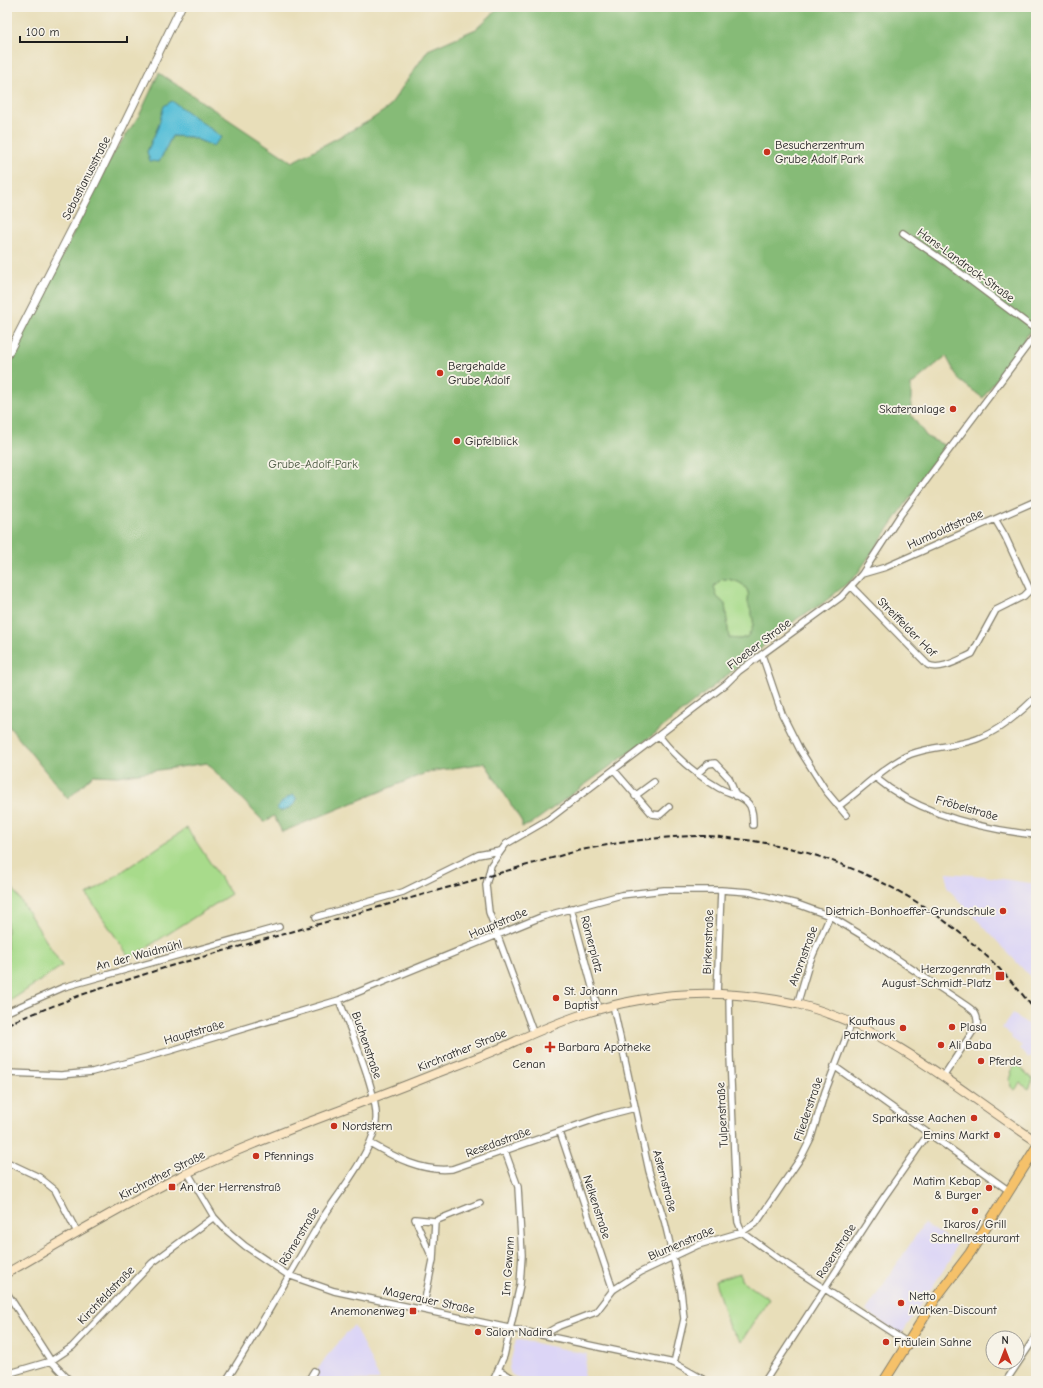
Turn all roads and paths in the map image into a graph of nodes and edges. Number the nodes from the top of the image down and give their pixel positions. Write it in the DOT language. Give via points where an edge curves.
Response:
graph roads {
  1 [pos="181,7"];
  2 [pos="903,233"];
  3 [pos="1036,330"];
  4 [pos="1036,334"];
  5 [pos="7,356"];
  6 [pos="1036,501"];
  7 [pos="995,519"];
  8 [pos="862,574"];
  9 [pos="852,587"];
  10 [pos="762,655"];
  11 [pos="1036,697"];
  12 [pos="659,736"];
  13 [pos="614,770"];
  14 [pos="697,774"];
  15 [pos="876,778"];
  16 [pos="654,782"];
  17 [pos="635,796"];
  18 [pos="736,796"];
  19 [pos="839,806"];
  20 [pos="669,807"];
  21 [pos="846,815"];
  22 [pos="753,825"];
  23 [pos="1036,835"];
  24 [pos="500,851"];
  25 [pos="721,890"];
  26 [pos="571,908"];
  27 [pos="830,916"];
  28 [pos="316,917"];
  29 [pos="279,927"];
  30 [pos="497,936"];
  31 [pos="717,995"];
  32 [pos="729,995"];
  33 [pos="339,1000"];
  34 [pos="613,1005"];
  35 [pos="797,1005"];
  36 [pos="598,1009"];
  37 [pos="7,1012"];
  38 [pos="852,1022"];
  39 [pos="533,1032"];
  40 [pos="834,1066"];
  41 [pos="7,1073"];
  42 [pos="943,1077"];
  43 [pos="374,1099"];
  44 [pos="634,1108"];
  45 [pos="560,1132"];
  46 [pos="928,1134"];
  47 [pos="1036,1141"];
  48 [pos="370,1143"];
  49 [pos="1036,1148"];
  50 [pos="505,1151"];
  51 [pos="7,1162"];
  52 [pos="188,1173"];
  53 [pos="1008,1190"];
  54 [pos="480,1203"];
  55 [pos="214,1217"];
  56 [pos="435,1221"];
  57 [pos="77,1232"];
  58 [pos="742,1232"];
  59 [pos="673,1258"];
  60 [pos="433,1260"];
  61 [pos="7,1273"];
  62 [pos="288,1275"];
  63 [pos="824,1289"];
  64 [pos="613,1290"];
  65 [pos="7,1292"];
  66 [pos="423,1309"];
  67 [pos="510,1328"];
  68 [pos="548,1336"];
  69 [pos="1036,1336"];
  70 [pos="908,1343"];
  71 [pos="51,1361"];
  72 [pos="674,1363"];
  73 [pos="499,1370"];
  74 [pos="314,1371"];
  75 [pos="7,1374"];
  76 [pos="70,1381"];
  77 [pos="226,1381"];
  78 [pos="308,1381"];
  79 [pos="493,1381"];
  80 [pos="517,1381"];
  81 [pos="706,1381"];
  82 [pos="765,1381"];
  83 [pos="884,1381"];
  84 [pos="1006,1381"];
  1 -- 5 [label="street, Sebastianusstraße" via="94,186"];
  2 -- 3 [label="street, Hans-Landrock-Straße"];
  4 -- 8 [label="street, Floeßer Straße" via="906,507"];
  6 -- 7 [label="street, Humboldtstraße"];
  7 -- 8 [label="street, Humboldtstraße" via="886,567"];
  7 -- 9 [label="street, Streiffelder Hof" via="1030,590 1024,596 996,610 972,654 939,666 928,665"];
  8 -- 9 [label="street, Floeßer Straße"];
  9 -- 10 [label="street, Floeßer Straße"];
  10 -- 12 [label="street, Floeßer Straße"];
  10 -- 19 [label="street" via="785,721 815,775"];
  11 -- 15 [label="street" via="998,729 976,739 909,755"];
  12 -- 13 [label="street, Floeßer Straße"];
  12 -- 14 [label="street" via="678,760"];
  13 -- 17 [label="street"];
  13 -- 24 [label="street, Floeßer Straße" via="549,819 514,838"];
  14 -- 18 [label="street"];
  14 -- 18 [label="street" via="708,764 715,764 729,778"];
  15 -- 19 [label="street"];
  15 -- 23 [label="street, Fröbelstraße" via="902,796 941,814 1016,833"];
  16 -- 17 [label="street"];
  17 -- 20 [label="street" via="656,816"];
  18 -- 22 [label="street" via="750,806"];
  19 -- 21 [label="street"];
  24 -- 28 [label="street" via="478,855 404,892"];
  24 -- 30 [label="street, Floeßer Straße" via="491,864 486,885 489,912"];
  25 -- 26 [label="street, Hauptstraße" via="664,890 621,895"];
  25 -- 27 [label="street, Hauptstraße" via="750,892 797,904"];
  25 -- 31 [label="street, Birkenstraße"];
  26 -- 30 [label="street, Hauptstraße" via="541,917"];
  26 -- 36 [label="street, Römerplatz"];
  27 -- 35 [label="street, Ahornstraße" via="809,964"];
  27 -- 42 [label="street, Hauptstraße" via="975,1011 977,1025"];
  29 -- 37 [label="street, An der Waidmühl" via="64,987"];
  30 -- 33 [label="street, Hauptstraße"];
  30 -- 39 [label="street"];
  31 -- 32 [label="main road, Kirchrather Straße"];
  31 -- 34 [label="main road, Kirchrather Straße" via="675,995"];
  32 -- 35 [label="main road, Kirchrather Straße"];
  32 -- 58 [label="street, Tulpenstraße" via="736,1201 738,1222"];
  33 -- 41 [label="street, Hauptstraße" via="92,1072 61,1075"];
  33 -- 43 [label="street, Buchenstraße"];
  34 -- 36 [label="main road, Kirchrather Straße"];
  34 -- 44 [label="street, Asternstraße"];
  35 -- 38 [label="main road, Kirchrather Straße"];
  36 -- 39 [label="main road, Kirchrather Straße"];
  38 -- 40 [label="street, Fliederstraße"];
  38 -- 42 [label="main road, Kirchrather Straße" via="903,1050"];
  39 -- 43 [label="main road, Kirchrather Straße"];
  40 -- 46 [label="street"];
  40 -- 58 [label="street, Fliederstraße" via="811,1138 802,1156 757,1222"];
  42 -- 47 [label="main road, Kirchrather Straße"];
  43 -- 48 [label="street, Römerstraße" via="377,1120"];
  43 -- 52 [label="main road, Kirchrather Straße"];
  44 -- 45 [label="street, Resedastraße"];
  44 -- 59 [label="street, Asternstraße"];
  45 -- 50 [label="street, Resedastraße"];
  45 -- 64 [label="street, Nelkenstraße"];
  46 -- 53 [label="street"];
  46 -- 63 [label="street, Rosenstraße"];
  48 -- 50 [label="street, Resedastraße" via="396,1158 439,1170 464,1166"];
  48 -- 62 [label="street, Römerstraße"];
  49 -- 53 [label="main road"];
  50 -- 67 [label="street, Im Gewann" via="518,1187 522,1255 520,1285"];
  51 -- 57 [label="street" via="39,1177 55,1190"];
  52 -- 55 [label="street, Magerauer Straße"];
  52 -- 57 [label="main road, Kirchrather Straße"];
  53 -- 70 [label="main road" via="1005,1199 970,1253 954,1272"];
  54 -- 56 [label="street"];
  55 -- 62 [label="street, Magerauer Straße" via="245,1246"];
  55 -- 71 [label="street, Kirchfeldstraße" via="152,1263 72,1347"];
  56 -- 60 [label="street"];
  56 -- 60 [label="street" via="415,1219"];
  57 -- 61 [label="main road, Kirchrather Straße"];
  58 -- 59 [label="street, Blumenstraße" via="698,1245"];
  58 -- 63 [label="street"];
  59 -- 64 [label="street, Blumenstraße" via="641,1272"];
  59 -- 72 [label="street, Asternstraße" via="681,1291 684,1320"];
  60 -- 66 [label="street"];
  62 -- 66 [label="street, Magerauer Straße" via="334,1291"];
  62 -- 77 [label="street, Römerstraße"];
  63 -- 70 [label="street"];
  63 -- 82 [label="street, Rosenstraße"];
  64 -- 68 [label="street, Blumenstraße" via="596,1312 559,1326 550,1331"];
  65 -- 71 [label="street"];
  66 -- 67 [label="street, Magerauer Straße"];
  67 -- 68 [label="street, Magerauer Straße"];
  67 -- 73 [label="street, Im Gewann"];
  68 -- 72 [label="street, Magerauer Straße"];
  69 -- 84 [label="street"];
  70 -- 83 [label="main road"];
  71 -- 75 [label="street, Kirchfeldstraße"];
  71 -- 76 [label="street"];
  72 -- 81 [label="street, Magerauer Straße"];
  73 -- 79 [label="street, Im Gewann"];
  73 -- 80 [label="street"];
  74 -- 78 [label="street"];
}
